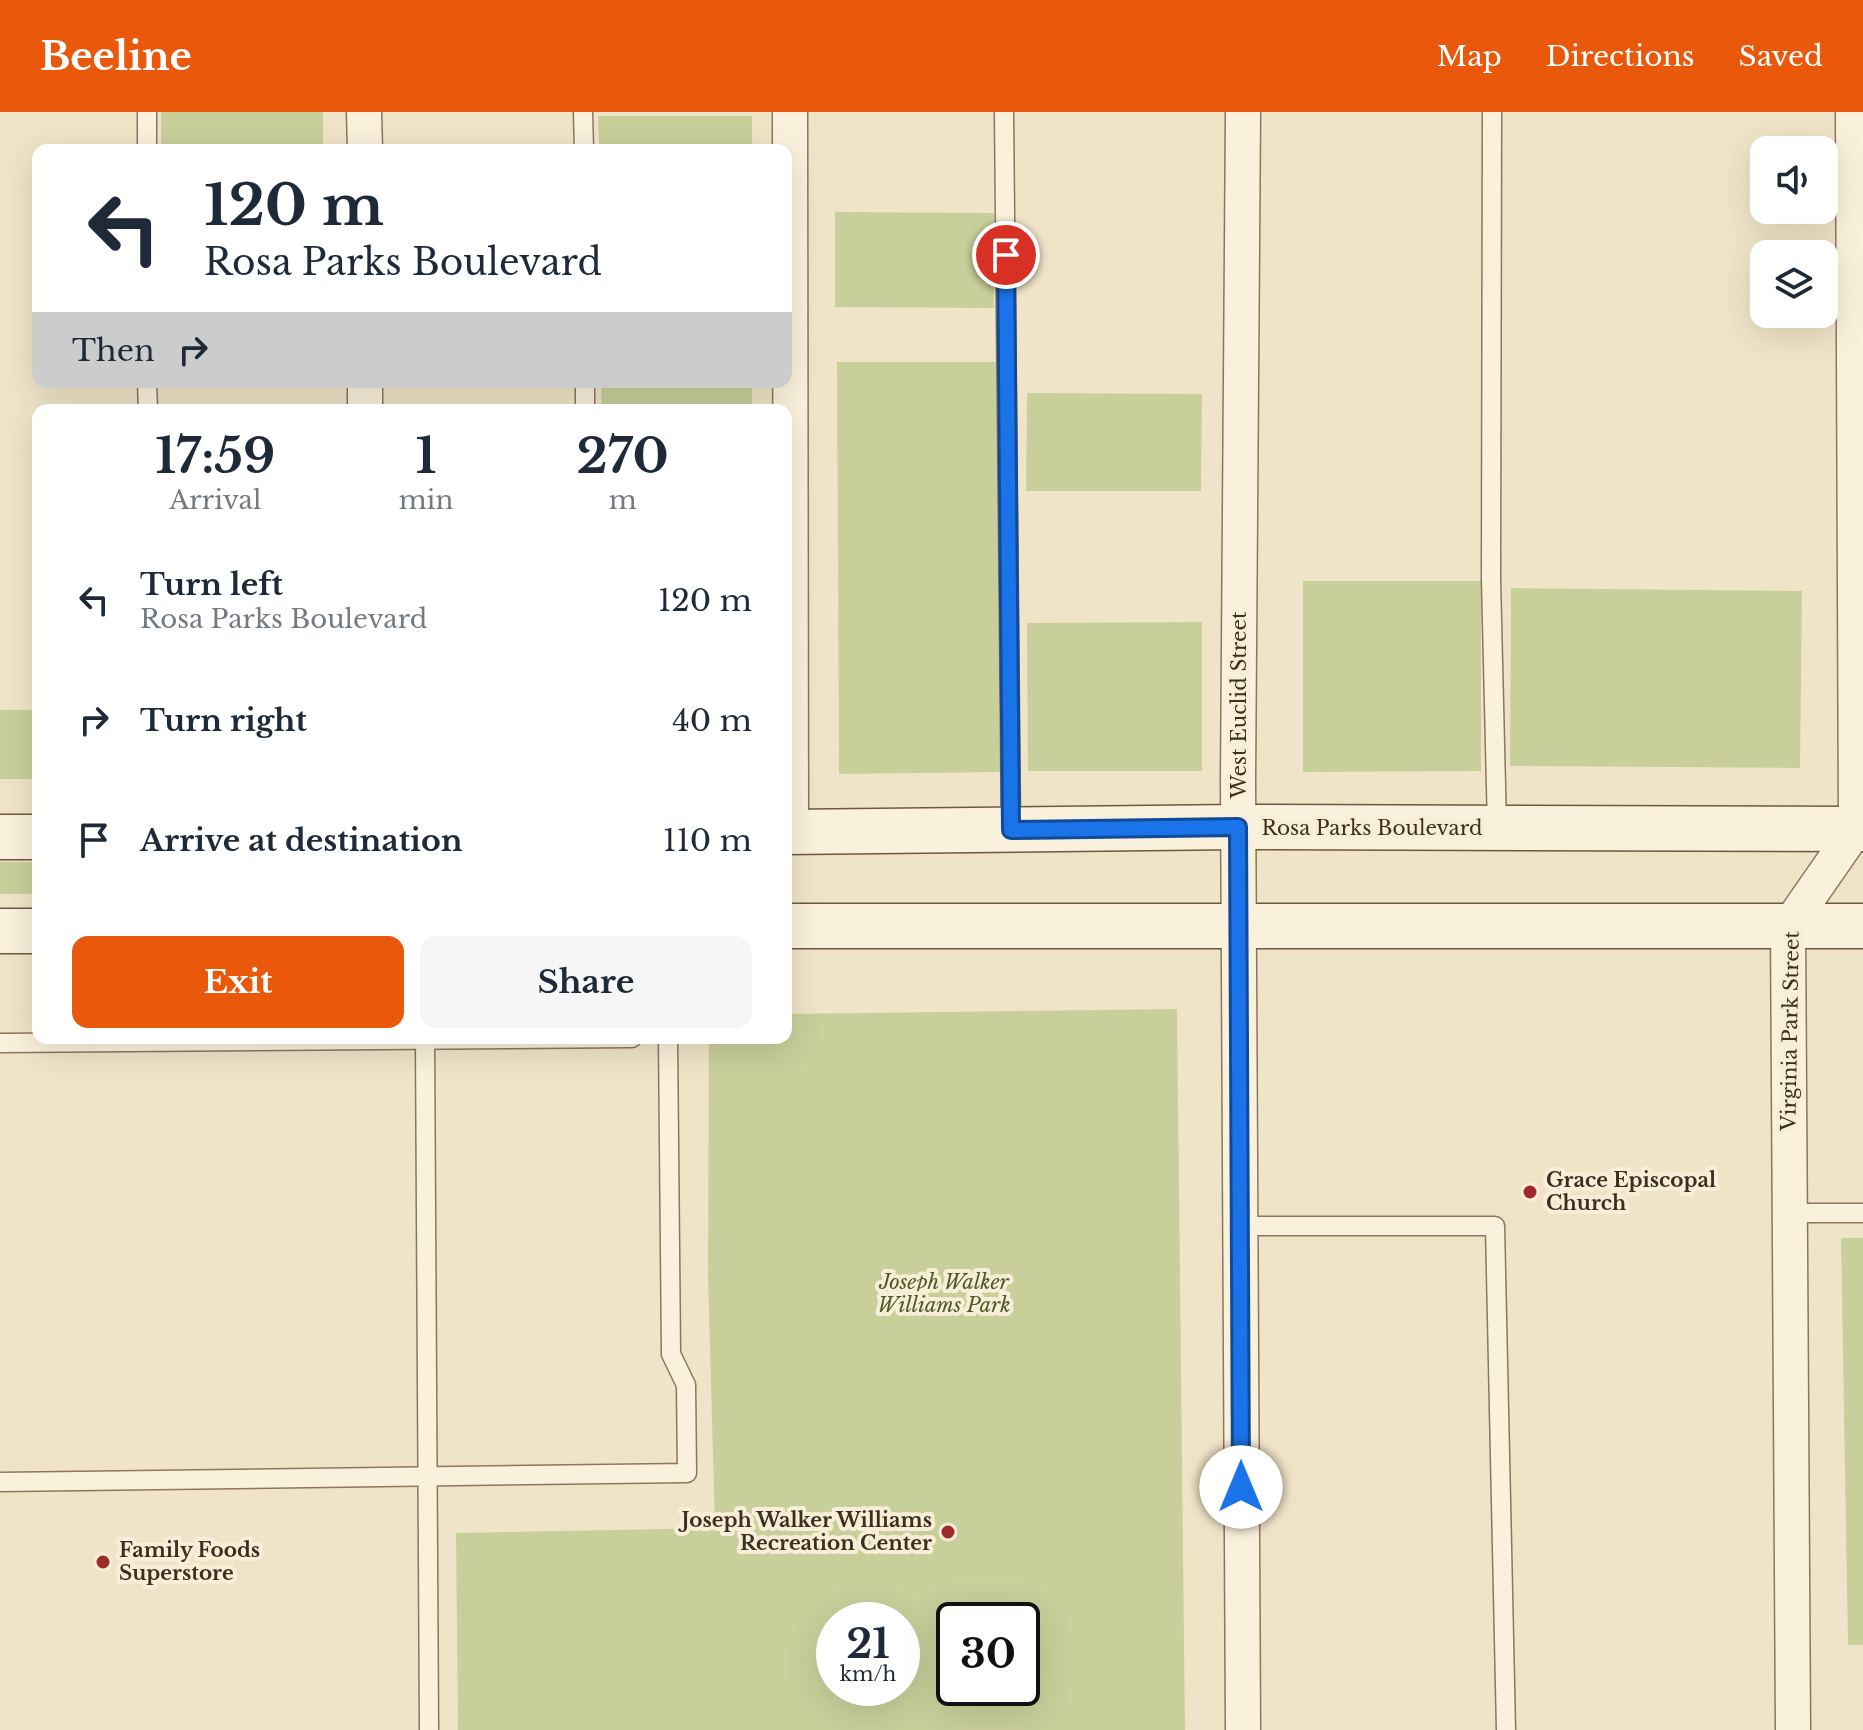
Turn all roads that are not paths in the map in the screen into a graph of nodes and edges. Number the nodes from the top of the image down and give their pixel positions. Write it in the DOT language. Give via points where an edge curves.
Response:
graph roads {
  1 [pos="147,112"];
  2 [pos="364,112"];
  3 [pos="583,112"];
  4 [pos="790,112"];
  5 [pos="1004,112"];
  6 [pos="1243,112"];
  7 [pos="1492,112"];
  8 [pos="1853,112"];
  9 [pos="147,144"];
  10 [pos="365,144"];
  11 [pos="584,144"];
  12 [pos="790,144"];
  13 [pos="1238,827"];
  14 [pos="1497,828"];
  15 [pos="1860,829"];
  16 [pos="1011,830"];
  17 [pos="792,832"];
  18 [pos="0,837"];
  19 [pos="32,837"];
  20 [pos="792,926"];
  21 [pos="1863,926"];
  22 [pos="1238,927"];
  23 [pos="1788,927"];
  24 [pos="0,931"];
  25 [pos="32,931"];
  26 [pos="0,1043"];
  27 [pos="32,1043"];
  28 [pos="425,1044"];
  29 [pos="668,1044"];
  30 [pos="1789,1213"];
  31 [pos="1863,1213"];
  32 [pos="1240,1226"];
  33 [pos="428,1476"];
  34 [pos="0,1482"];
  35 [pos="429,1730"];
  36 [pos="1243,1730"];
  37 [pos="1506,1730"];
  38 [pos="1793,1730"];
  1 -- 9 [label="lane"];
  2 -- 10 [label="street"];
  3 -- 11 [label="lane"];
  4 -- 12 [label="street"];
  5 -- 16 [label="lane"];
  6 -- 13 [label="street, West Euclid Street"];
  7 -- 14 [label="lane" via="1491,579"];
  8 -- 15 [label="street"];
  13 -- 14 [label="street, Rosa Parks Boulevard"];
  13 -- 16 [label="street, Rosa Parks Boulevard"];
  13 -- 22 [label="street, West Euclid Street"];
  14 -- 15 [label="street, Rosa Parks Boulevard"];
  15 -- 23 [label="street, Virginia Park Street"];
  16 -- 17 [label="street, Rosa Parks Boulevard"];
  18 -- 19 [label="street"];
  20 -- 22 [label="street"];
  21 -- 23 [label="street"];
  22 -- 23 [label="street"];
  22 -- 32 [label="street, West Euclid Street"];
  23 -- 30 [label="street, Virginia Park Street"];
  24 -- 25 [label="street"];
  26 -- 27 [label="lane"];
  28 -- 33 [label="lane"];
  29 -- 33 [label="lane" via="671,1354 686,1385 687,1473"];
  30 -- 31 [label="lane"];
  30 -- 38 [label="street, Virginia Park Street"];
  32 -- 36 [label="street, West Euclid Street"];
  32 -- 37 [label="lane" via="1495,1226"];
  33 -- 34 [label="lane"];
  33 -- 35 [label="lane"];
}
